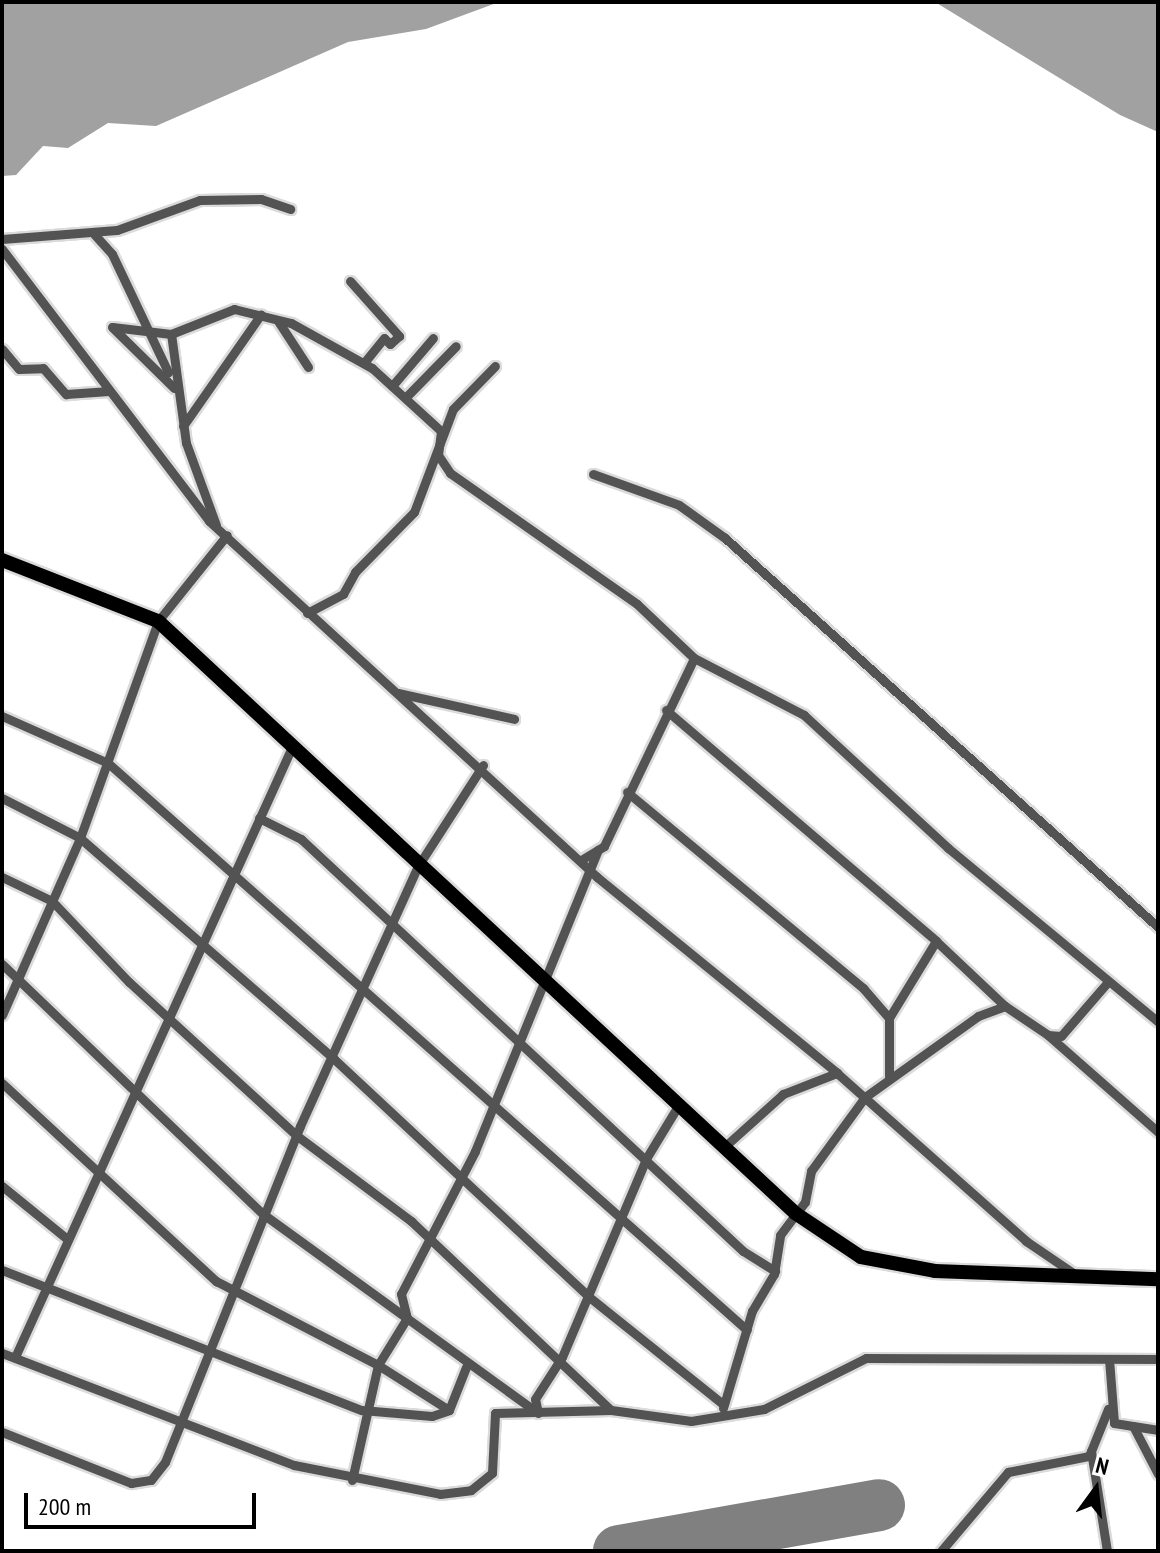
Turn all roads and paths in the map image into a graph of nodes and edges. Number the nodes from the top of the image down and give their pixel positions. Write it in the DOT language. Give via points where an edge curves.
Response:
graph roads {
  1 [pos="290,209"];
  2 [pos="94,234"];
  3 [pos="2,239"];
  4 [pos="2,249"];
  5 [pos="350,281"];
  6 [pos="261,314"];
  7 [pos="276,318"];
  8 [pos="148,334"];
  9 [pos="171,334"];
  10 [pos="433,338"];
  11 [pos="456,346"];
  12 [pos="2,349"];
  13 [pos="364,363"];
  14 [pos="495,366"];
  15 [pos="308,367"];
  16 [pos="174,386"];
  17 [pos="392,386"];
  18 [pos="109,391"];
  19 [pos="406,397"];
  20 [pos="183,427"];
  21 [pos="441,431"];
  22 [pos="593,474"];
  23 [pos="218,528"];
  24 [pos="227,535"];
  25 [pos="2,560"];
  26 [pos="307,613"];
  27 [pos="158,621"];
  28 [pos="694,658"];
  29 [pos="394,693"];
  30 [pos="666,710"];
  31 [pos="2,716"];
  32 [pos="514,719"];
  33 [pos="292,747"];
  34 [pos="108,763"];
  35 [pos="483,765"];
  36 [pos="627,792"];
  37 [pos="2,798"];
  38 [pos="259,818"];
  39 [pos="80,838"];
  40 [pos="598,850"];
  41 [pos="581,860"];
  42 [pos="418,866"];
  43 [pos="590,870"];
  44 [pos="236,872"];
  45 [pos="2,877"];
  46 [pos="52,901"];
  47 [pos="392,924"];
  48 [pos="1158,927"];
  49 [pos="936,941"];
  50 [pos="202,945"];
  51 [pos="2,964"];
  52 [pos="19,974"];
  53 [pos="542,977"];
  54 [pos="1106,984"];
  55 [pos="365,988"];
  56 [pos="1005,1006"];
  57 [pos="2,1015"];
  58 [pos="171,1017"];
  59 [pos="889,1018"];
  60 [pos="1158,1022"];
  61 [pos="1048,1035"];
  62 [pos="517,1036"];
  63 [pos="334,1059"];
  64 [pos="837,1073"];
  65 [pos="889,1076"];
  66 [pos="2,1083"];
  67 [pos="865,1097"];
  68 [pos="135,1098"];
  69 [pos="492,1102"];
  70 [pos="678,1106"];
  71 [pos="1158,1132"];
  72 [pos="296,1135"];
  73 [pos="723,1148"];
  74 [pos="647,1157"];
  75 [pos="100,1174"];
  76 [pos="461,1177"];
  77 [pos="2,1186"];
  78 [pos="795,1213"];
  79 [pos="263,1214"];
  80 [pos="624,1219"];
  81 [pos="66,1238"];
  82 [pos="430,1239"];
  83 [pos="2,1270"];
  84 [pos="775,1271"];
  85 [pos="1081,1278"];
  86 [pos="1158,1279"];
  87 [pos="43,1282"];
  88 [pos="234,1292"];
  89 [pos="588,1296"];
  90 [pos="407,1318"];
  91 [pos="747,1330"];
  92 [pos="211,1346"];
  93 [pos="2,1353"];
  94 [pos="15,1357"];
  95 [pos="562,1357"];
  96 [pos="1109,1359"];
  97 [pos="1158,1359"];
  98 [pos="378,1365"];
  99 [pos="466,1367"];
  100 [pos="1108,1409"];
  101 [pos="362,1410"];
  102 [pos="449,1410"];
  103 [pos="611,1410"];
  104 [pos="724,1410"];
  105 [pos="538,1413"];
  106 [pos="182,1424"];
  107 [pos="1133,1426"];
  108 [pos="1158,1430"];
  109 [pos="2,1432"];
  110 [pos="1091,1451"];
  111 [pos="1158,1474"];
  112 [pos="352,1480"];
  113 [pos="941,1551"];
  114 [pos="1107,1551"];
  1 -- 2 [label="street" via="261,199 200,200"];
  2 -- 3 [label="street"];
  2 -- 8 [label="street" via="112,254"];
  4 -- 18 [label="street"];
  5 -- 13 [label="street" via="399,336 390,344 384,338"];
  6 -- 7 [label="street"];
  6 -- 9 [label="street" via="222,309"];
  6 -- 20 [label="street"];
  7 -- 13 [label="street"];
  7 -- 15 [label="street"];
  8 -- 9 [label="street"];
  8 -- 16 [label="street"];
  8 -- 16 [label="street" via="112,327"];
  9 -- 16 [label="street"];
  10 -- 17 [label="street"];
  11 -- 19 [label="street"];
  12 -- 18 [label="street" via="19,369 43,368 66,394"];
  13 -- 17 [label="street"];
  14 -- 21 [label="street"];
  16 -- 20 [label="street"];
  17 -- 19 [label="street"];
  18 -- 23 [label="street" via="158,463"];
  19 -- 21 [label="street"];
  20 -- 23 [label="street"];
  21 -- 26 [label="street" via="414,512 343,594"];
  21 -- 28 [label="street" via="438,455 450,473 637,604"];
  22 -- 48 [label="street" via="679,505 725,538"];
  23 -- 24 [label="street"];
  24 -- 26 [label="street"];
  24 -- 27 [label="street"];
  25 -- 27 [label="main road"];
  26 -- 29 [label="street"];
  27 -- 33 [label="main road"];
  27 -- 34 [label="street"];
  28 -- 30 [label="street"];
  28 -- 54 [label="street" via="804,715"];
  29 -- 32 [label="street"];
  29 -- 35 [label="street"];
  30 -- 36 [label="street"];
  30 -- 49 [label="street"];
  31 -- 34 [label="street"];
  33 -- 38 [label="street"];
  33 -- 42 [label="main road"];
  34 -- 39 [label="street"];
  34 -- 44 [label="street"];
  35 -- 41 [label="street"];
  35 -- 42 [label="street"];
  36 -- 40 [label="street"];
  36 -- 59 [label="street" via="693,840"];
  37 -- 39 [label="street"];
  38 -- 44 [label="street"];
  38 -- 47 [label="street" via="301,839"];
  39 -- 46 [label="street"];
  39 -- 50 [label="street"];
  40 -- 41 [label="street"];
  40 -- 43 [label="street"];
  41 -- 43 [label="street"];
  42 -- 47 [label="street"];
  42 -- 53 [label="main road"];
  43 -- 53 [label="street"];
  43 -- 64 [label="street"];
  44 -- 50 [label="street"];
  44 -- 55 [label="street"];
  45 -- 46 [label="street"];
  46 -- 52 [label="street"];
  46 -- 58 [label="street"];
  47 -- 55 [label="street"];
  47 -- 62 [label="street"];
  49 -- 56 [label="street"];
  49 -- 59 [label="street"];
  50 -- 58 [label="street"];
  50 -- 63 [label="street"];
  51 -- 52 [label="street"];
  52 -- 57 [label="street"];
  52 -- 68 [label="street"];
  53 -- 62 [label="street"];
  53 -- 70 [label="main road"];
  54 -- 60 [label="street"];
  54 -- 61 [label="street" via="1061,1036"];
  55 -- 63 [label="street"];
  55 -- 69 [label="street"];
  56 -- 61 [label="street"];
  56 -- 65 [label="street"];
  58 -- 68 [label="street"];
  58 -- 72 [label="street"];
  59 -- 65 [label="street"];
  61 -- 71 [label="street"];
  62 -- 69 [label="street"];
  62 -- 74 [label="street"];
  63 -- 72 [label="street"];
  63 -- 76 [label="street"];
  64 -- 67 [label="street"];
  64 -- 73 [label="street" via="783,1094"];
  65 -- 67 [label="street"];
  66 -- 75 [label="street"];
  67 -- 78 [label="street" via="811,1171"];
  67 -- 85 [label="street" via="1026,1241"];
  68 -- 75 [label="street"];
  68 -- 79 [label="street"];
  69 -- 76 [label="street"];
  69 -- 80 [label="street"];
  70 -- 73 [label="main road"];
  70 -- 74 [label="street"];
  72 -- 79 [label="street"];
  72 -- 82 [label="street"];
  73 -- 78 [label="main road"];
  74 -- 80 [label="street"];
  74 -- 84 [label="street" via="743,1251"];
  75 -- 81 [label="street"];
  75 -- 88 [label="street"];
  76 -- 82 [label="street"];
  76 -- 89 [label="street"];
  77 -- 81 [label="street"];
  78 -- 84 [label="street" via="780,1235"];
  78 -- 85 [label="main road" via="861,1257 897,1268"];
  79 -- 88 [label="street"];
  79 -- 90 [label="street"];
  80 -- 89 [label="street"];
  80 -- 91 [label="street"];
  81 -- 87 [label="street"];
  82 -- 90 [label="street" via="401,1294"];
  82 -- 95 [label="street" via="493,1305"];
  83 -- 87 [label="street"];
  84 -- 91 [label="street"];
  85 -- 86 [label="main road"];
  87 -- 92 [label="street"];
  87 -- 94 [label="street"];
  88 -- 92 [label="street"];
  88 -- 98 [label="street"];
  89 -- 95 [label="street"];
  89 -- 104 [label="street"];
  90 -- 98 [label="street"];
  90 -- 99 [label="street"];
  91 -- 104 [label="street"];
  92 -- 101 [label="street"];
  92 -- 106 [label="street"];
  93 -- 94 [label="street"];
  94 -- 106 [label="street"];
  95 -- 103 [label="street"];
  95 -- 105 [label="street" via="535,1399"];
  96 -- 97 [label="street"];
  96 -- 100 [label="street"];
  96 -- 104 [label="street" via="866,1358 764,1409"];
  98 -- 101 [label="street"];
  98 -- 102 [label="street"];
  99 -- 102 [label="street"];
  99 -- 105 [label="street"];
  100 -- 107 [label="street" via="1114,1423"];
  100 -- 110 [label="street"];
  101 -- 102 [label="street" via="432,1416"];
  101 -- 112 [label="street"];
  103 -- 104 [label="street" via="691,1421"];
  103 -- 105 [label="street"];
  105 -- 112 [label="street" via="495,1413 495,1465 471,1490 440,1494"];
  106 -- 109 [label="street" via="165,1462 140,1484"];
  106 -- 112 [label="street"];
  107 -- 108 [label="street"];
  107 -- 111 [label="street"];
  110 -- 113 [label="street" via="1008,1472"];
  110 -- 114 [label="street"];
}
